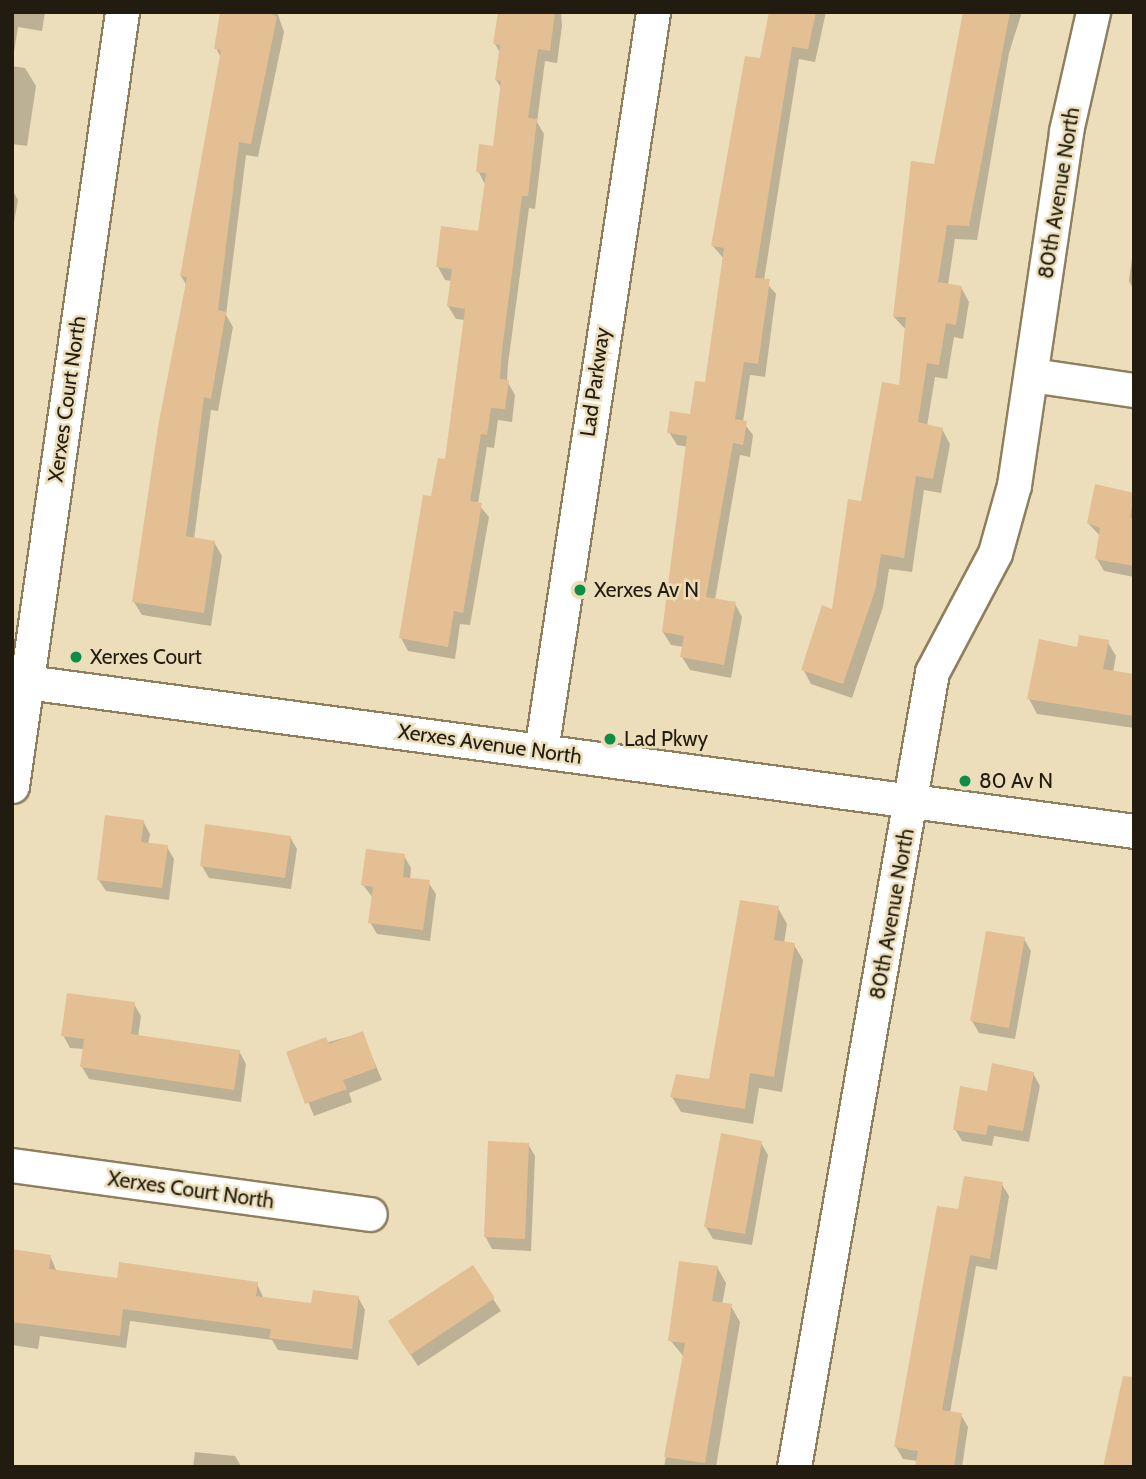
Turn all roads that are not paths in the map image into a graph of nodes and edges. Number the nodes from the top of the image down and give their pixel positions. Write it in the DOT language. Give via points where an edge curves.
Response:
graph roads {
  1 [pos="122,12"];
  2 [pos="653,12"];
  3 [pos="1093,12"];
  4 [pos="1031,375"];
  5 [pos="1134,390"];
  6 [pos="20,681"];
  7 [pos="541,751"];
  8 [pos="12,786"];
  9 [pos="912,801"];
  10 [pos="1134,831"];
  11 [pos="12,1165"];
  12 [pos="370,1214"];
  13 [pos="794,1467"];
  1 -- 6 [label="street, Xerxes Court North"];
  2 -- 7 [label="street, Lad Parkway"];
  3 -- 4 [label="street, 80th Avenue North" via="1066,131"];
  4 -- 5 [label="street"];
  4 -- 9 [label="street, 80th Avenue North" via="1014,485 995,553 932,672"];
  6 -- 7 [label="street, Xerxes Avenue North"];
  6 -- 8 [label="street, Xerxes Court North"];
  7 -- 9 [label="street, Xerxes Avenue North"];
  9 -- 10 [label="street, Xerxes Avenue North"];
  9 -- 13 [label="street, 80th Avenue North"];
  11 -- 12 [label="street, Xerxes Court North"];
}
